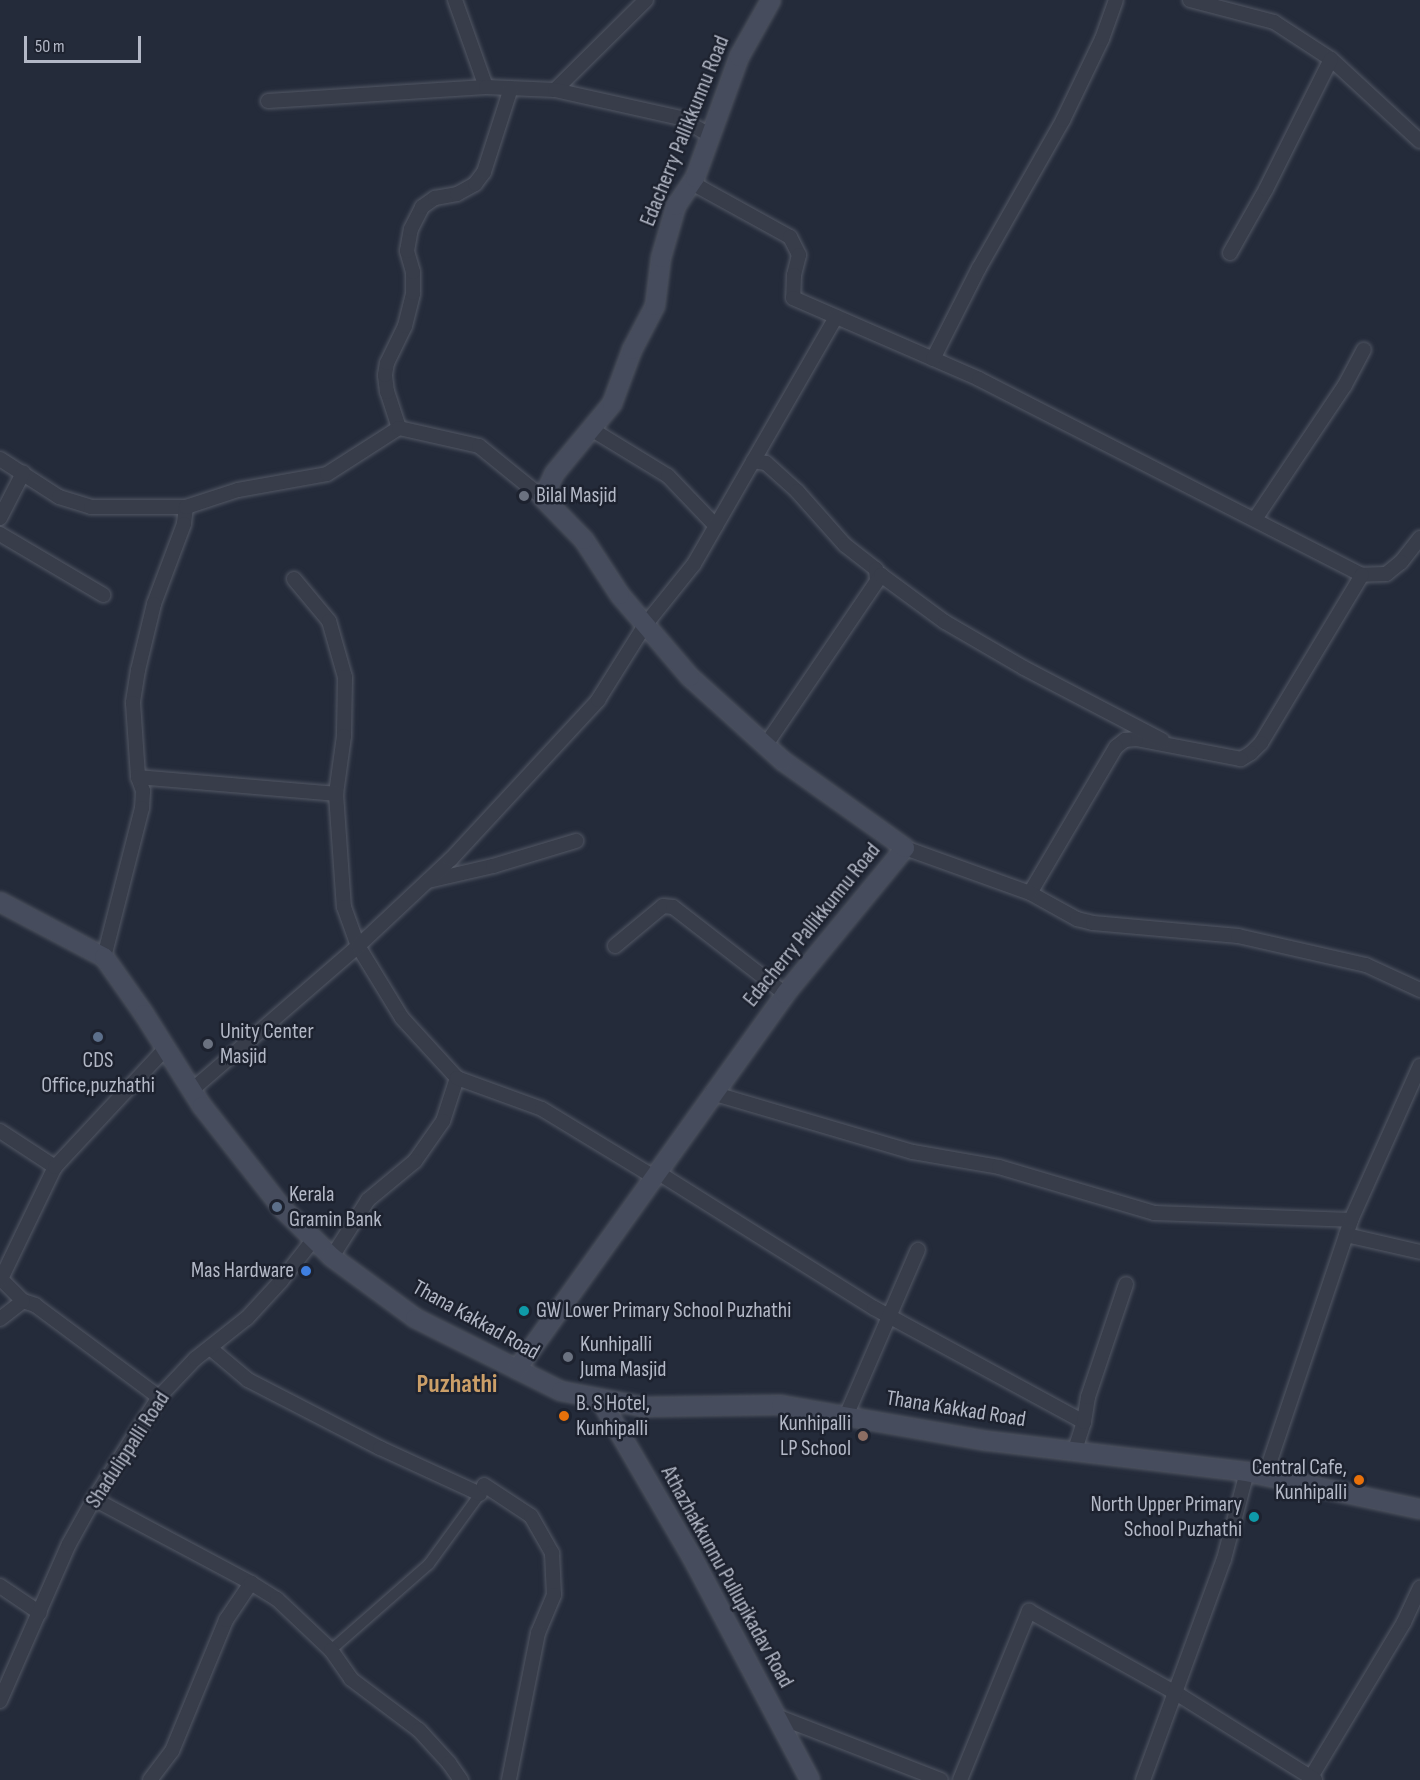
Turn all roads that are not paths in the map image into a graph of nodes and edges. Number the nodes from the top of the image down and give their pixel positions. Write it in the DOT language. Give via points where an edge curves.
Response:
graph roads {
  1 [pos="455,0"];
  2 [pos="646,0"];
  3 [pos="771,0"];
  4 [pos="1116,0"];
  5 [pos="1190,0"];
  6 [pos="1331,59"];
  7 [pos="486,87"];
  8 [pos="511,88"];
  9 [pos="555,90"];
  10 [pos="268,101"];
  11 [pos="710,135"];
  12 [pos="1420,141"];
  13 [pos="692,183"];
  14 [pos="1230,253"];
  15 [pos="836,317"];
  16 [pos="1364,350"];
  17 [pos="933,359"];
  18 [pos="399,428"];
  19 [pos="591,429"];
  20 [pos="0,459"];
  21 [pos="753,461"];
  22 [pos="22,473"];
  23 [pos="543,498"];
  24 [pos="186,507"];
  25 [pos="0,518"];
  26 [pos="1255,519"];
  27 [pos="716,526"];
  28 [pos="0,534"];
  29 [pos="1420,538"];
  30 [pos="1362,574"];
  31 [pos="294,579"];
  32 [pos="877,580"];
  33 [pos="103,595"];
  34 [pos="645,625"];
  35 [pos="765,746"];
  36 [pos="1174,746"];
  37 [pos="138,777"];
  38 [pos="336,794"];
  39 [pos="576,841"];
  40 [pos="905,848"];
  41 [pos="426,881"];
  42 [pos="1030,893"];
  43 [pos="0,902"];
  44 [pos="358,946"];
  45 [pos="615,946"];
  46 [pos="104,957"];
  47 [pos="1420,990"];
  48 [pos="785,994"];
  49 [pos="165,1049"];
  50 [pos="1420,1066"];
  51 [pos="457,1078"];
  52 [pos="192,1090"];
  53 [pos="712,1093"];
  54 [pos="0,1131"];
  55 [pos="56,1167"];
  56 [pos="655,1175"];
  57 [pos="1351,1220"];
  58 [pos="1346,1235"];
  59 [pos="313,1240"];
  60 [pos="918,1250"];
  61 [pos="1420,1252"];
  62 [pos="332,1257"];
  63 [pos="1,1278"];
  64 [pos="1125,1284"];
  65 [pos="23,1301"];
  66 [pos="889,1316"];
  67 [pos="0,1319"];
  68 [pos="210,1348"];
  69 [pos="517,1369"];
  70 [pos="159,1397"];
  71 [pos="600,1399"];
  72 [pos="846,1416"];
  73 [pos="1083,1422"];
  74 [pos="1075,1449"];
  75 [pos="1246,1472"];
  76 [pos="1265,1476"];
  77 [pos="482,1490"];
  78 [pos="94,1499"];
  79 [pos="1420,1509"];
  80 [pos="251,1583"];
  81 [pos="0,1586"];
  82 [pos="1420,1588"];
  83 [pos="40,1613"];
  84 [pos="331,1650"];
  85 [pos="1176,1693"];
  86 [pos="0,1701"];
  87 [pos="774,1715"];
  88 [pos="159,1777"];
  89 [pos="1313,1779"];
  90 [pos="460,1780"];
  91 [pos="509,1780"];
  92 [pos="810,1780"];
  93 [pos="941,1780"];
  94 [pos="960,1780"];
  95 [pos="1143,1780"];
  1 -- 7 [label="street"];
  2 -- 9 [label="street"];
  3 -- 11 [label="main road, Edacherry Pallikkunnu Road" via="739,57"];
  4 -- 17 [label="street" via="1063,120 979,268"];
  5 -- 6 [label="street" via="1274,22"];
  6 -- 12 [label="street"];
  6 -- 14 [label="street"];
  7 -- 8 [label="street"];
  7 -- 10 [label="street"];
  8 -- 9 [label="street"];
  8 -- 18 [label="street" via="483,172 475,184 457,194 435,198 422,207 411,230 407,251 413,293 386,375 387,392"];
  9 -- 11 [label="street" via="681,118"];
  11 -- 13 [label="main road, Edacherry Pallikkunnu Road"];
  13 -- 15 [label="street" via="790,237 799,255 793,298"];
  13 -- 19 [label="main road, Edacherry Pallikkunnu Road" via="676,206 661,258 655,306 632,350 612,404"];
  15 -- 17 [label="street"];
  15 -- 21 [label="street"];
  16 -- 26 [label="street" via="1346,385"];
  17 -- 26 [label="street"];
  18 -- 23 [label="street" via="479,446"];
  18 -- 24 [label="street" via="327,474 238,490"];
  19 -- 23 [label="main road, Edacherry Pallikkunnu Road" via="554,474"];
  19 -- 27 [label="street" via="668,476"];
  20 -- 22 [label="street"];
  21 -- 27 [label="street"];
  21 -- 32 [label="street" via="766,463 797,492 845,545 876,569"];
  22 -- 24 [label="street" via="59,497 91,507"];
  22 -- 25 [label="street"];
  23 -- 34 [label="main road, Edacherry Pallikkunnu Road" via="584,540"];
  24 -- 37 [label="street" via="184,524 154,604 138,670 133,703"];
  26 -- 30 [label="street"];
  27 -- 34 [label="street" via="694,564"];
  28 -- 33 [label="street"];
  29 -- 30 [label="street" via="1386,574"];
  30 -- 36 [label="street" via="1261,743 1251,753 1241,759"];
  31 -- 38 [label="street" via="329,621 345,677 344,736"];
  32 -- 35 [label="street"];
  32 -- 36 [label="street" via="881,575 945,622"];
  34 -- 35 [label="main road, Edacherry Pallikkunnu Road" via="690,677"];
  34 -- 41 [label="street" via="598,700"];
  35 -- 40 [label="main road, Edacherry Pallikkunnu Road"];
  36 -- 42 [label="street" via="1136,739 1125,740 1116,747"];
  37 -- 38 [label="street"];
  37 -- 46 [label="street" via="143,791 142,808"];
  38 -- 44 [label="street" via="344,908"];
  39 -- 41 [label="street"];
  40 -- 42 [label="street"];
  40 -- 48 [label="main road, Edacherry Pallikkunnu Road"];
  41 -- 44 [label="street"];
  42 -- 47 [label="street" via="1077,919 1093,923 1238,936 1366,964"];
  43 -- 46 [label="main road, Thana Kakkad Road"];
  44 -- 51 [label="street" via="402,1018"];
  44 -- 52 [label="street"];
  45 -- 48 [label="street" via="663,906 673,907"];
  46 -- 49 [label="main road, Thana Kakkad Road"];
  48 -- 53 [label="main road, Edacherry Pallikkunnu Road"];
  49 -- 52 [label="main road, Thana Kakkad Road"];
  49 -- 55 [label="street"];
  50 -- 57 [label="street"];
  51 -- 56 [label="street" via="542,1109"];
  51 -- 62 [label="street" via="442,1121 415,1161 368,1200"];
  52 -- 59 [label="main road, Thana Kakkad Road" via="282,1208"];
  53 -- 56 [label="main road, Edacherry Pallikkunnu Road"];
  53 -- 57 [label="street" via="914,1152 999,1167 1154,1213"];
  54 -- 55 [label="street"];
  55 -- 63 [label="street"];
  56 -- 66 [label="street"];
  56 -- 69 [label="main road, Edacherry Pallikkunnu Road"];
  57 -- 58 [label="street"];
  58 -- 61 [label="street"];
  58 -- 76 [label="street"];
  59 -- 62 [label="main road, Thana Kakkad Road"];
  59 -- 68 [label="street, Shadulippalli Road" via="247,1318"];
  60 -- 66 [label="street"];
  62 -- 69 [label="main road, Thana Kakkad Road" via="415,1318"];
  63 -- 65 [label="street"];
  64 -- 73 [label="street"];
  65 -- 67 [label="street"];
  65 -- 70 [label="street" via="35,1305"];
  66 -- 72 [label="street"];
  66 -- 73 [label="street"];
  68 -- 70 [label="street, Shadulippalli Road"];
  68 -- 77 [label="street" via="248,1380 380,1448"];
  69 -- 71 [label="main road, Thana Kakkad Road" via="561,1391"];
  70 -- 78 [label="street, Shadulippalli Road"];
  71 -- 72 [label="main road, Thana Kakkad Road" via="644,1407 781,1405"];
  71 -- 87 [label="main road, Athazhakkunnu Pullupikadav Road" via="692,1557"];
  72 -- 74 [label="main road, Thana Kakkad Road" via="988,1441"];
  73 -- 74 [label="street"];
  74 -- 75 [label="main road, Thana Kakkad Road"];
  75 -- 76 [label="main road, Thana Kakkad Road"];
  75 -- 85 [label="street" via="1224,1559"];
  76 -- 79 [label="main road, Thana Kakkad Road"];
  77 -- 84 [label="street" via="429,1564"];
  77 -- 91 [label="street" via="531,1516 552,1553 554,1595 538,1633"];
  78 -- 80 [label="street"];
  78 -- 83 [label="street, Shadulippalli Road" via="69,1544"];
  80 -- 84 [label="street" via="277,1599"];
  80 -- 88 [label="street" via="226,1620"];
  81 -- 83 [label="street"];
  82 -- 89 [label="street"];
  83 -- 86 [label="street, Shadulippalli Road"];
  84 -- 90 [label="street" via="351,1679 419,1730"];
  85 -- 89 [label="street"];
  85 -- 94 [label="street" via="1029,1611"];
  85 -- 95 [label="street"];
  87 -- 92 [label="main road, Athazhakkunnu Pullupikadav Road"];
  87 -- 93 [label="street"];
}
